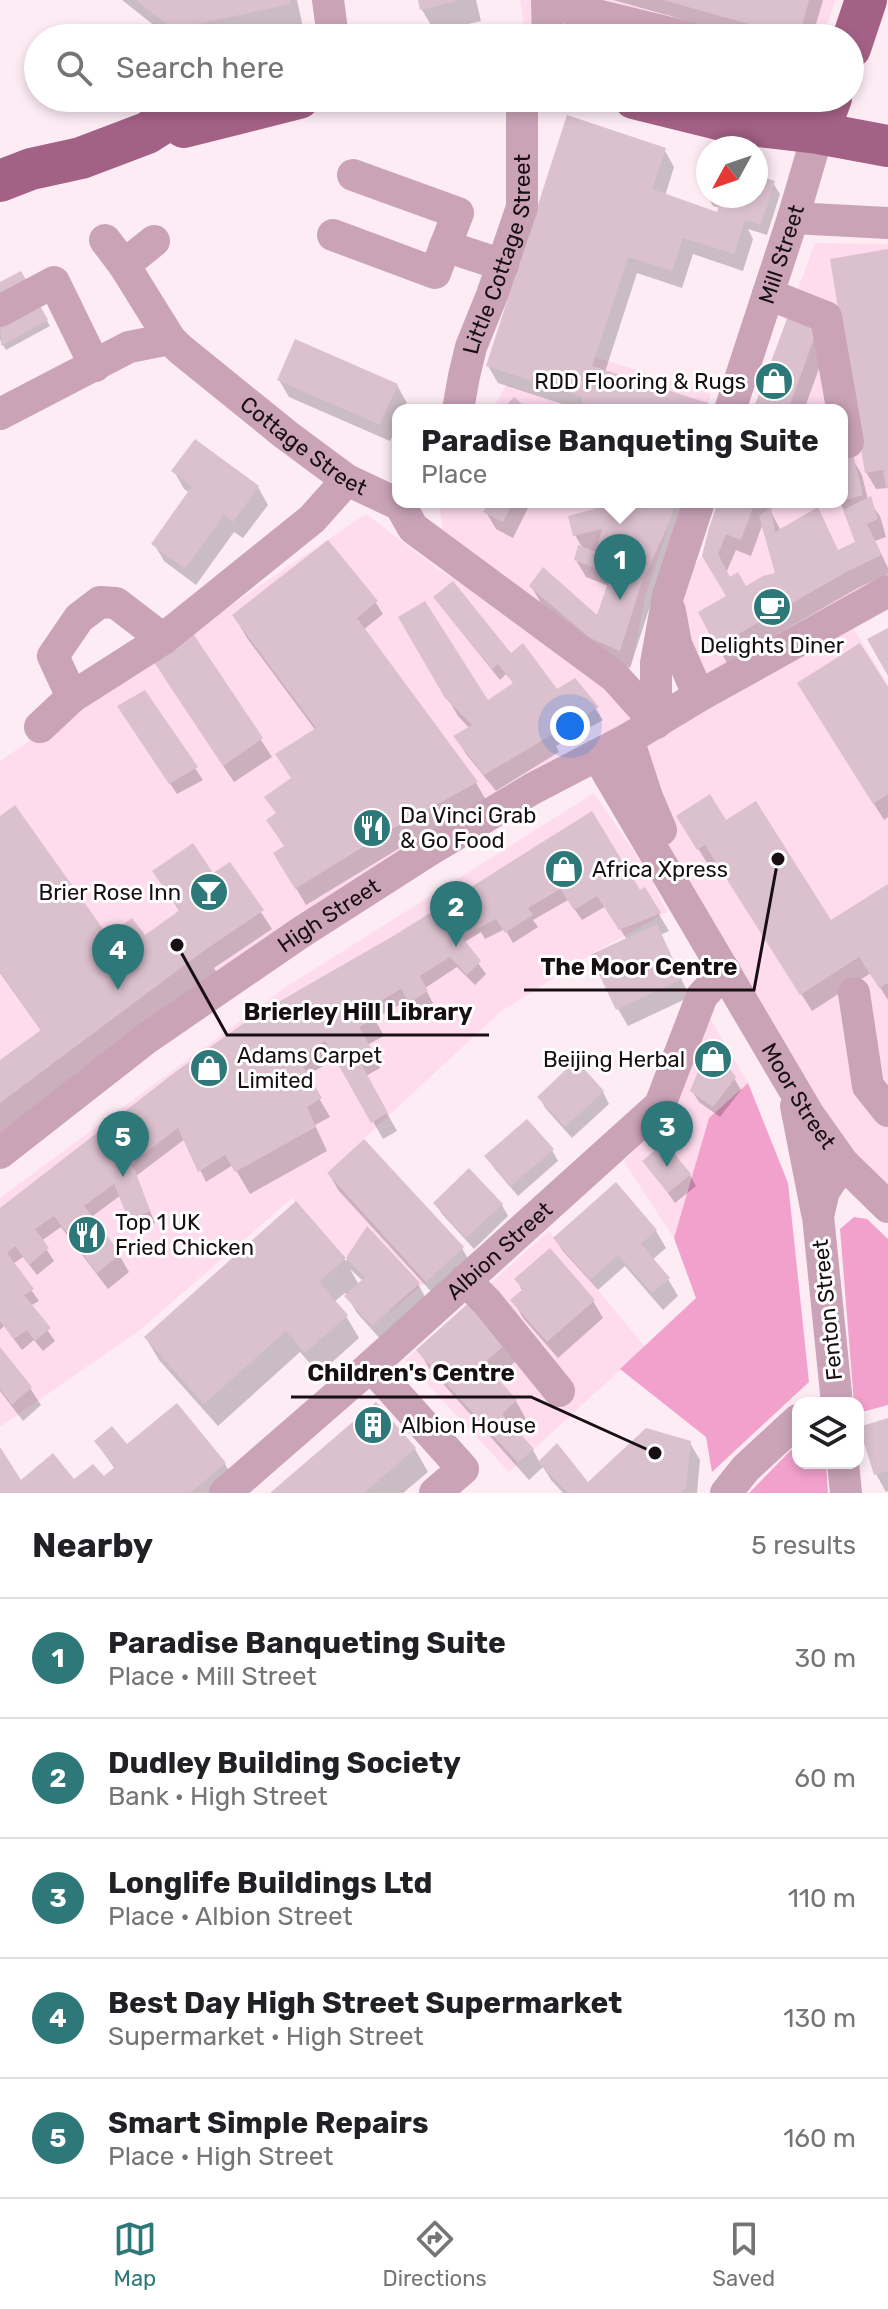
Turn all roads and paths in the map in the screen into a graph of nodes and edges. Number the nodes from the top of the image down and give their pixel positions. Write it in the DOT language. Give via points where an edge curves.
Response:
graph roads {
  1 [pos="328,0"];
  2 [pos="866,0"];
  3 [pos="331,24"];
  4 [pos="548,24"];
  5 [pos="633,24"];
  6 [pos="858,24"];
  7 [pos="180,112"];
  8 [pos="242,112"];
  9 [pos="522,112"];
  10 [pos="691,112"];
  11 [pos="825,116"];
  12 [pos="888,129"];
  13 [pos="147,133"];
  14 [pos="888,146"];
  15 [pos="81,158"];
  16 [pos="353,175"];
  17 [pos="0,181"];
  18 [pos="0,206"];
  19 [pos="793,218"];
  20 [pos="888,223"];
  21 [pos="333,235"];
  22 [pos="448,239"];
  23 [pos="154,241"];
  24 [pos="505,258"];
  25 [pos="768,294"];
  26 [pos="0,311"];
  27 [pos="163,328"];
  28 [pos="95,366"];
  29 [pos="459,404"];
  30 [pos="732,404"];
  31 [pos="841,404"];
  32 [pos="0,414"];
  33 [pos="347,480"];
  34 [pos="392,498"];
  35 [pos="407,508"];
  36 [pos="697,508"];
  37 [pos="888,591"];
  38 [pos="668,596"];
  39 [pos="163,639"];
  40 [pos="699,696"];
  41 [pos="72,697"];
  42 [pos="656,723"];
  43 [pos="40,727"];
  44 [pos="628,739"];
  45 [pos="597,755"];
  46 [pos="725,971"];
  47 [pos="854,993"];
  48 [pos="787,1079"];
  49 [pos="888,1111"];
  50 [pos="0,1153"];
  51 [pos="843,1163"];
  52 [pos="888,1207"];
  53 [pos="818,1216"];
  54 [pos="465,1280"];
  55 [pos="371,1366"];
  56 [pos="559,1391"];
  57 [pos="830,1397"];
  58 [pos="792,1426"];
  59 [pos="844,1469"];
  60 [pos="225,1493"];
  61 [pos="435,1493"];
  62 [pos="726,1493"];
  63 [pos="846,1493"];
  1 -- 3 [label="street"];
  2 -- 6 [label="main road"];
  4 -- 5 [label="street" via="547,3"];
  7 -- 13 [label="main road"];
  8 -- 13 [label="main road"];
  9 -- 24 [label="street, Little Cottage Street" via="522,207"];
  10 -- 11 [label="main road" via="735,123"];
  11 -- 12 [label="main road"];
  11 -- 14 [label="main road"];
  11 -- 19 [label="street, Mill Street"];
  13 -- 15 [label="main road"];
  15 -- 17 [label="main road"];
  15 -- 18 [label="main road"];
  16 -- 22 [label="street" via="458,213"];
  19 -- 20 [label="street"];
  19 -- 25 [label="street, Mill Street"];
  21 -- 22 [label="street" via="435,273"];
  22 -- 24 [label="street"];
  23 -- 27 [label="street, Cottage Street" via="114,252"];
  24 -- 29 [label="street, Little Cottage Street" via="471,347"];
  25 -- 30 [label="street, Mill Street"];
  25 -- 31 [label="street" via="826,317"];
  26 -- 28 [label="street" via="54,282"];
  27 -- 28 [label="street"];
  27 -- 33 [label="street, Cottage Street" via="180,349"];
  28 -- 32 [label="street"];
  33 -- 34 [label="street, Cottage Street"];
  33 -- 39 [label="street" via="312,519"];
  35 -- 42 [label="street, Cottage Street" via="413,528 615,677"];
  36 -- 38 [label="street"];
  37 -- 40 [label="street, High Street"];
  38 -- 40 [label="street" via="676,644"];
  38 -- 42 [label="street" via="656,663"];
  39 -- 41 [label="street"];
  39 -- 41 [label="street" via="116,603 100,602 79,618 53,656"];
  40 -- 42 [label="street, High Street"];
  41 -- 43 [label="street"];
  42 -- 44 [label="street, High Street"];
  44 -- 45 [label="street, High Street"];
  44 -- 46 [label="street, Moor Street" via="647,797"];
  45 -- 46 [label="street, Moor Street"];
  45 -- 50 [label="street, High Street" via="441,843 271,953 147,1038"];
  46 -- 48 [label="street, Moor Street"];
  46 -- 54 [label="street, Albion Street" via="702,996 660,1105"];
  47 -- 49 [label="street" via="868,1086"];
  48 -- 51 [label="street, Moor Street"];
  48 -- 53 [label="street, Fenton Street"];
  51 -- 52 [label="street, Moor Street"];
  51 -- 53 [label="street, Fenton Street" via="824,1191"];
  53 -- 57 [label="street, Fenton Street"];
  54 -- 55 [label="street, Albion Street"];
  54 -- 56 [label="street"];
  55 -- 60 [label="street, Albion Street"];
  55 -- 61 [label="street" via="463,1469"];
  58 -- 62 [label="street"];
  59 -- 63 [label="street"];
}
